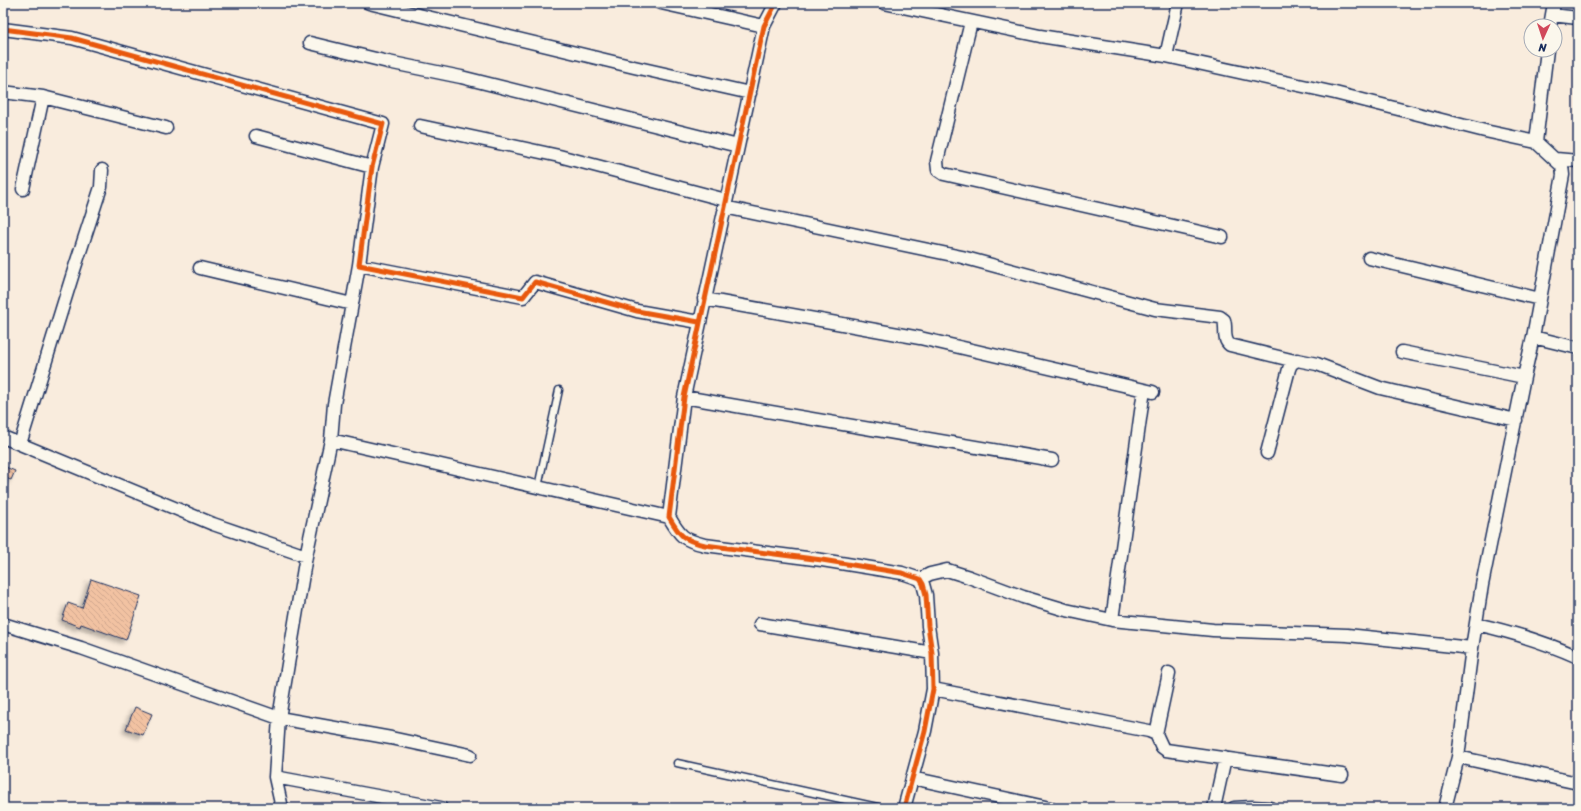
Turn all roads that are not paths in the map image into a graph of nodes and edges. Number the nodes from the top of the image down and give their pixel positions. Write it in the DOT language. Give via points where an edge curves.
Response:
graph roads {
  1 [pos="370,3"];
  2 [pos="661,3"];
  3 [pos="776,3"];
  4 [pos="884,3"];
  5 [pos="1178,3"];
  6 [pos="1552,15"];
  7 [pos="1578,18"];
  8 [pos="971,22"];
  9 [pos="764,26"];
  10 [pos="3,29"];
  11 [pos="310,43"];
  12 [pos="1166,56"];
  13 [pos="1546,58"];
  14 [pos="3,92"];
  15 [pos="750,93"];
  16 [pos="43,97"];
  17 [pos="420,126"];
  18 [pos="166,128"];
  19 [pos="256,136"];
  20 [pos="1536,142"];
  21 [pos="738,146"];
  22 [pos="1556,159"];
  23 [pos="1578,161"];
  24 [pos="372,167"];
  25 [pos="102,170"];
  26 [pos="23,189"];
  27 [pos="725,204"];
  28 [pos="1222,237"];
  29 [pos="1369,258"];
  30 [pos="358,265"];
  31 [pos="200,268"];
  32 [pos="704,299"];
  33 [pos="1540,299"];
  34 [pos="352,304"];
  35 [pos="699,322"];
  36 [pos="1533,337"];
  37 [pos="1578,348"];
  38 [pos="1402,352"];
  39 [pos="1295,361"];
  40 [pos="1524,377"];
  41 [pos="559,390"];
  42 [pos="684,397"];
  43 [pos="1516,420"];
  44 [pos="3,436"];
  45 [pos="331,440"];
  46 [pos="20,444"];
  47 [pos="1267,453"];
  48 [pos="1052,460"];
  49 [pos="538,487"];
  50 [pos="669,517"];
  51 [pos="306,556"];
  52 [pos="920,579"];
  53 [pos="1112,620"];
  54 [pos="3,624"];
  55 [pos="760,624"];
  56 [pos="1476,624"];
  57 [pos="1472,648"];
  58 [pos="932,653"];
  59 [pos="1578,657"];
  60 [pos="1169,673"];
  61 [pos="933,689"];
  62 [pos="279,718"];
  63 [pos="1156,734"];
  64 [pos="470,755"];
  65 [pos="1458,757"];
  66 [pos="1225,758"];
  67 [pos="677,763"];
  68 [pos="1342,775"];
  69 [pos="276,776"];
  70 [pos="912,778"];
  71 [pos="1578,783"];
  72 [pos="282,808"];
  73 [pos="442,808"];
  74 [pos="882,808"];
  75 [pos="904,808"];
  76 [pos="1050,808"];
  77 [pos="1214,808"];
  78 [pos="1234,808"];
  79 [pos="1270,808"];
  80 [pos="1445,808"];
  1 -- 15 [label="street"];
  2 -- 9 [label="street"];
  3 -- 9 [label="street"];
  4 -- 8 [label="street"];
  5 -- 12 [label="street"];
  6 -- 7 [label="street"];
  8 -- 12 [label="street"];
  8 -- 28 [label="street" via="937,161 938,170 944,174"];
  9 -- 15 [label="street"];
  10 -- 24 [label="street" via="72,38 383,124"];
  11 -- 21 [label="street" via="461,77"];
  12 -- 20 [label="street"];
  13 -- 20 [label="street"];
  14 -- 16 [label="street"];
  15 -- 21 [label="street"];
  16 -- 18 [label="street"];
  16 -- 26 [label="street"];
  17 -- 27 [label="street" via="560,156"];
  19 -- 24 [label="street"];
  20 -- 22 [label="street"];
  21 -- 27 [label="street"];
  22 -- 23 [label="street"];
  22 -- 33 [label="street" via="1562,166 1563,175"];
  24 -- 30 [label="street"];
  25 -- 46 [label="street" via="101,187"];
  27 -- 32 [label="street"];
  27 -- 39 [label="street" via="962,257 1155,308 1220,317 1226,324 1226,342 1230,345"];
  29 -- 33 [label="street"];
  30 -- 34 [label="street"];
  30 -- 35 [label="street" via="523,297 535,282 636,311"];
  31 -- 34 [label="street"];
  32 -- 35 [label="street"];
  32 -- 53 [label="street" via="920,338 1149,391"];
  33 -- 36 [label="street"];
  34 -- 45 [label="street" via="334,404"];
  35 -- 42 [label="street"];
  36 -- 37 [label="street"];
  36 -- 40 [label="street"];
  38 -- 40 [label="street"];
  39 -- 43 [label="street" via="1317,364 1380,388"];
  39 -- 47 [label="street" via="1289,368"];
  40 -- 43 [label="street"];
  41 -- 49 [label="lane"];
  42 -- 48 [label="street"];
  42 -- 50 [label="street"];
  43 -- 56 [label="street"];
  44 -- 46 [label="street"];
  45 -- 49 [label="street"];
  45 -- 51 [label="street"];
  46 -- 51 [label="street" via="213,524"];
  49 -- 50 [label="street"];
  50 -- 52 [label="street" via="682,537 698,544 895,572"];
  51 -- 62 [label="street"];
  52 -- 53 [label="street" via="947,570 1023,597"];
  52 -- 58 [label="street" via="925,589"];
  53 -- 57 [label="street" via="1213,630 1347,635"];
  54 -- 62 [label="street" via="81,648"];
  55 -- 58 [label="street"];
  56 -- 57 [label="street"];
  56 -- 59 [label="street" via="1537,640"];
  57 -- 65 [label="street"];
  58 -- 61 [label="street"];
  60 -- 63 [label="street"];
  61 -- 63 [label="street"];
  61 -- 70 [label="street"];
  62 -- 64 [label="street"];
  62 -- 69 [label="street"];
  63 -- 66 [label="street" via="1166,750"];
  65 -- 71 [label="street"];
  65 -- 80 [label="street"];
  66 -- 68 [label="street"];
  66 -- 77 [label="street"];
  67 -- 74 [label="lane"];
  69 -- 72 [label="street"];
  69 -- 73 [label="street"];
  70 -- 75 [label="street"];
  70 -- 76 [label="street"];
  78 -- 79 [label="street"];
}
